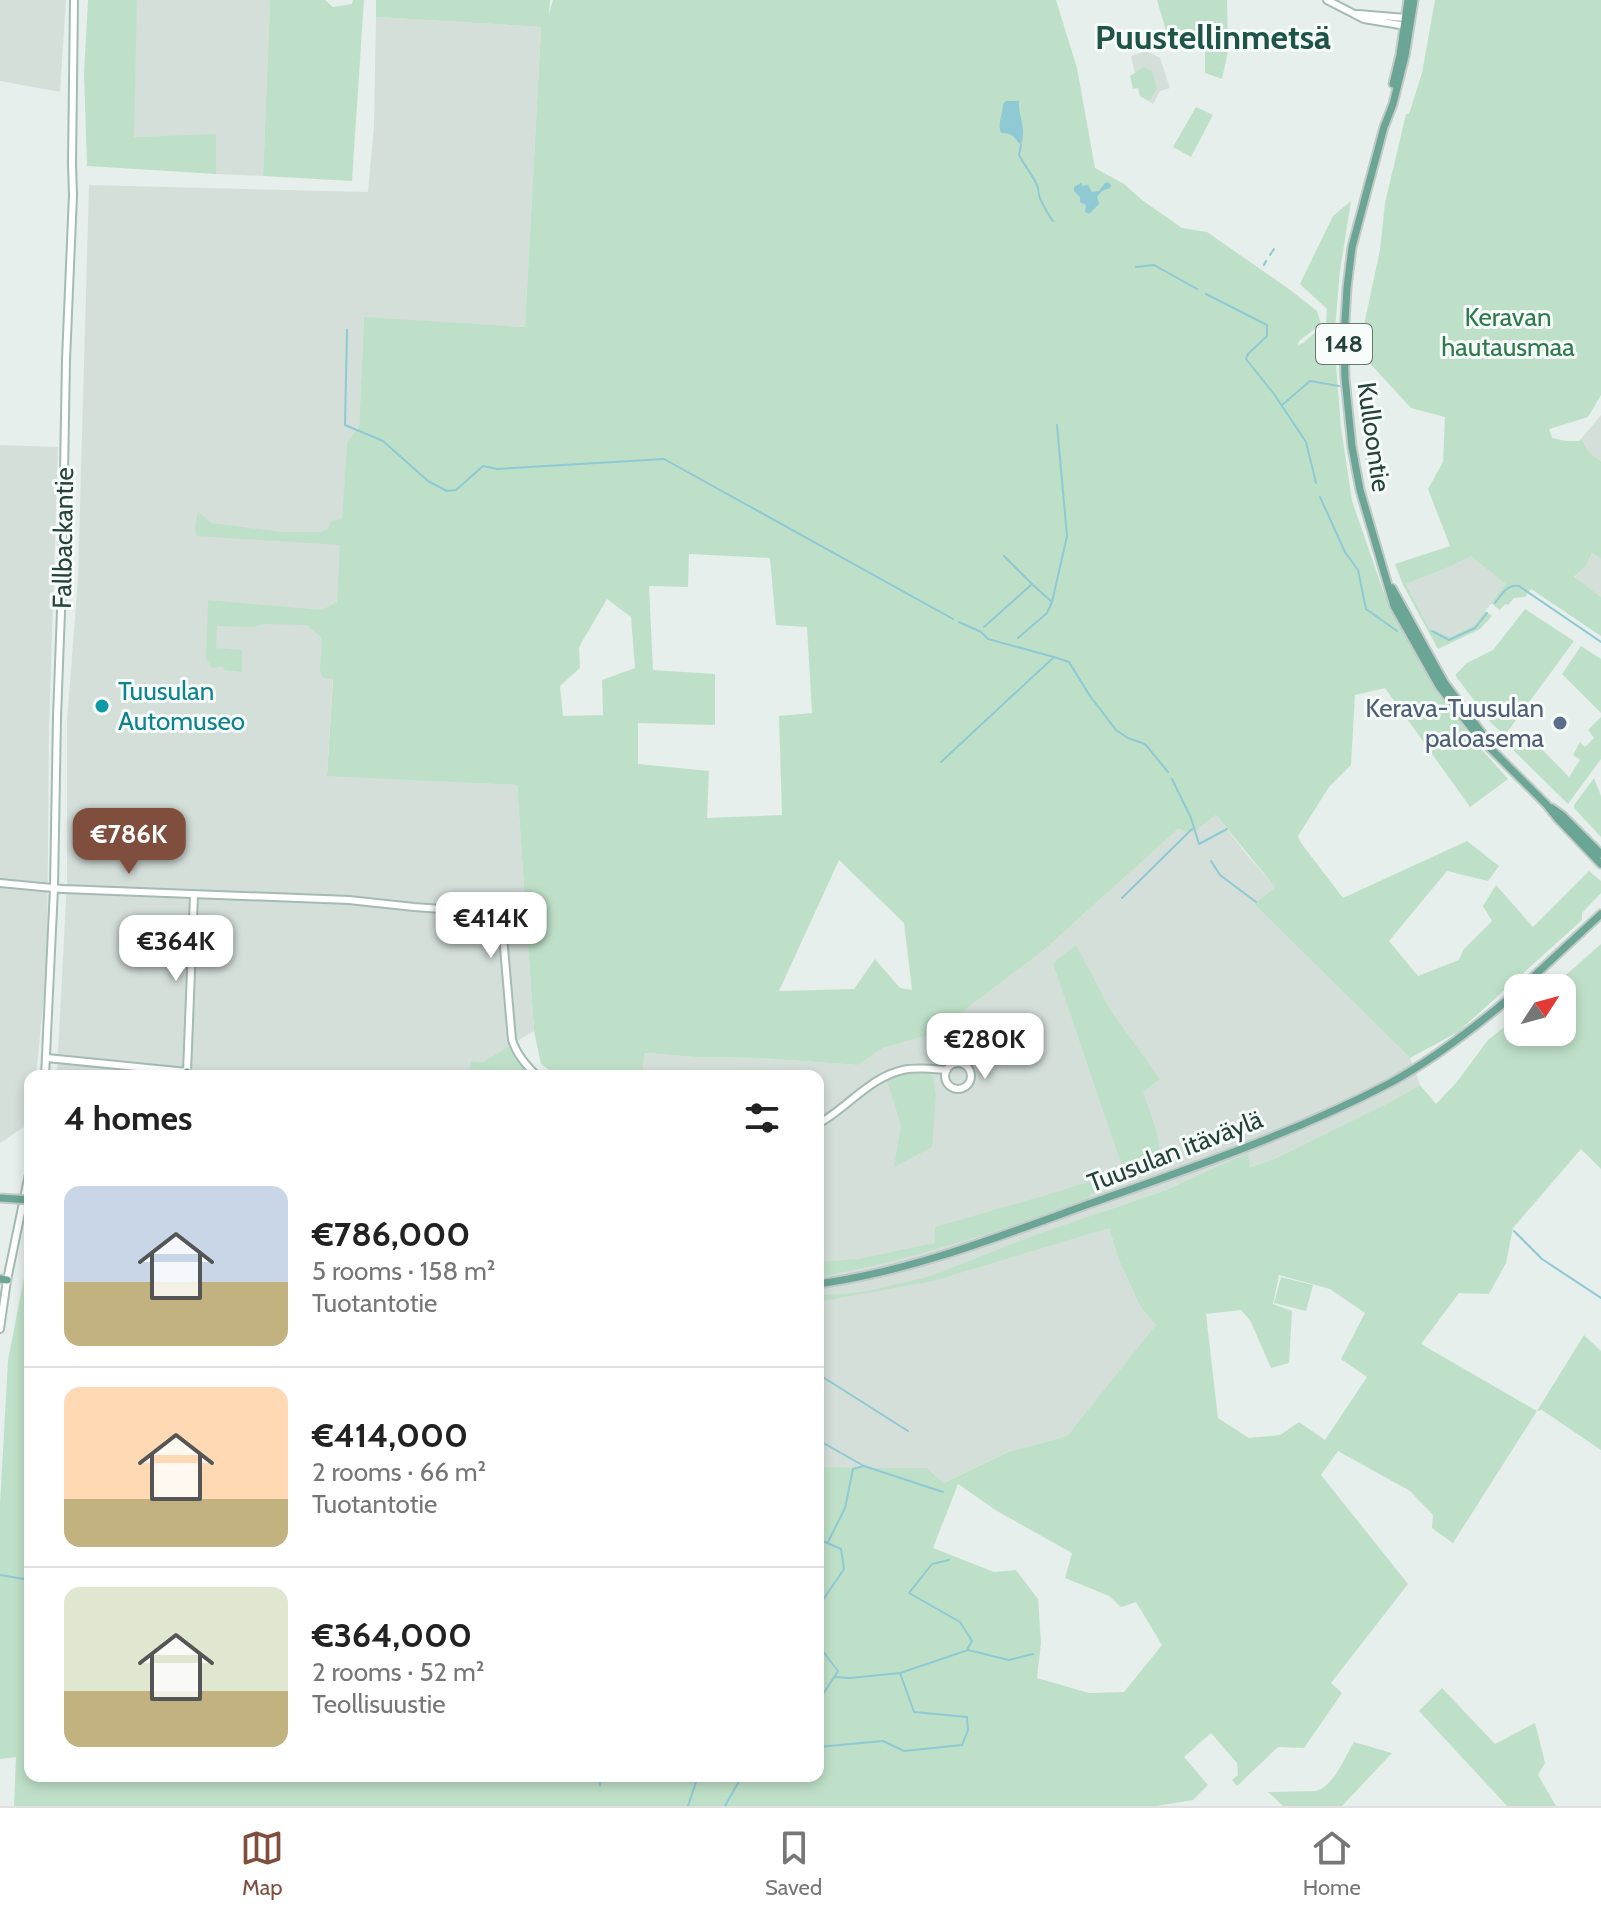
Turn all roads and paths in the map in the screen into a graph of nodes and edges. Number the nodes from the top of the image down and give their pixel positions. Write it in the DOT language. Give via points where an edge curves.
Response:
graph roads {
  1 [pos="74,0"];
  2 [pos="1327,0"];
  3 [pos="1411,0"];
  4 [pos="1408,22"];
  5 [pos="1546,804"];
  6 [pos="1601,854"];
  7 [pos="1601,864"];
  8 [pos="0,883"];
  9 [pos="54,888"];
  10 [pos="194,895"];
  11 [pos="1601,914"];
  12 [pos="1537,974"];
  13 [pos="1504,1003"];
  14 [pos="47,1058"];
  15 [pos="932,1069"];
  16 [pos="46,1070"];
  17 [pos="177,1070"];
  18 [pos="187,1070"];
  19 [pos="532,1070"];
  20 [pos="947,1070"];
  21 [pos="945,1078"];
  22 [pos="824,1121"];
  23 [pos="24,1195"];
  24 [pos="0,1198"];
  25 [pos="24,1200"];
  26 [pos="4,1280"];
  27 [pos="824,1283"];
  28 [pos="0,1329"];
  1 -- 9 [label="street, Fallbackantie"];
  2 -- 4 [label="street" via="1354,14"];
  3 -- 4 [label="main road, Kulloontie / 148"];
  4 -- 5 [label="main road, Kulloontie / 148" via="1352,247 1344,339 1352,447 1394,606 1460,714"];
  5 -- 6 [label="main road, Kulloontie / 148"];
  5 -- 7 [label="main road, Kulloontie / 148"];
  8 -- 9 [label="street"];
  9 -- 10 [label="street"];
  9 -- 14 [label="street, Fallbackantie"];
  10 -- 18 [label="street"];
  10 -- 19 [label="street" via="349,900 482,914 500,929 505,944 512,1040"];
  11 -- 12 [label="main road, Tuusulan itäväylä"];
  13 -- 27 [label="main road, Tuusulan itäväylä" via="1392,1082 1315,1119 950,1254"];
  14 -- 16 [label="street, Fallbackantie"];
  14 -- 17 [label="street"];
  15 -- 20 [label="street"];
  15 -- 21 [label="street"];
  15 -- 22 [label="street" via="885,1076"];
  20 -- 21 [label="street"];
  20 -- 21 [label="street" via="962,1064 970,1078 956,1089"];
  23 -- 26 [label="street"];
  24 -- 25 [label="main road, bridge"];
  26 -- 28 [label="street"];
}
